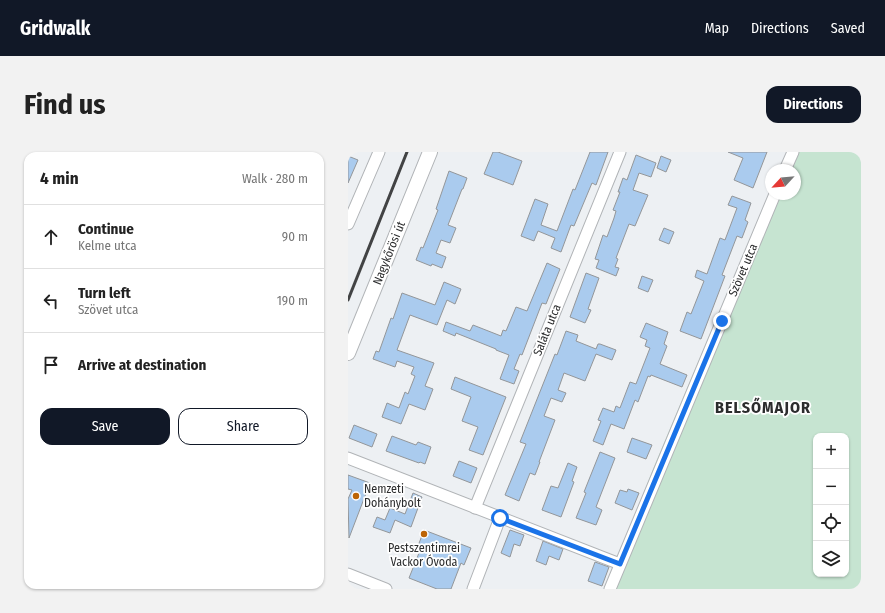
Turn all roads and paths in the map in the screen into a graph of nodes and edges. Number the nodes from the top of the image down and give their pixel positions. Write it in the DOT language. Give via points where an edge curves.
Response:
graph roads {
  1 [pos="379,152"];
  2 [pos="430,152"];
  3 [pos="620,152"];
  4 [pos="793,152"];
  5 [pos="788,164"];
  6 [pos="772,200"];
  7 [pos="348,224"];
  8 [pos="348,353"];
  9 [pos="348,458"];
  10 [pos="475,508"];
  11 [pos="500,518"];
  12 [pos="620,564"];
  13 [pos="348,574"];
  14 [pos="386,589"];
  15 [pos="473,589"];
  16 [pos="610,589"];
  1 -- 7 [label="street"];
  2 -- 8 [label="main road, Nagykőrösi út"];
  3 -- 10 [label="street, Saláta utca"];
  4 -- 5 [label="street"];
  6 -- 12 [label="street, Szövet utca"];
  9 -- 10 [label="street"];
  10 -- 11 [label="street"];
  11 -- 12 [label="street"];
  11 -- 15 [label="street"];
  12 -- 16 [label="street, Szövet utca"];
  13 -- 14 [label="street"];
}
